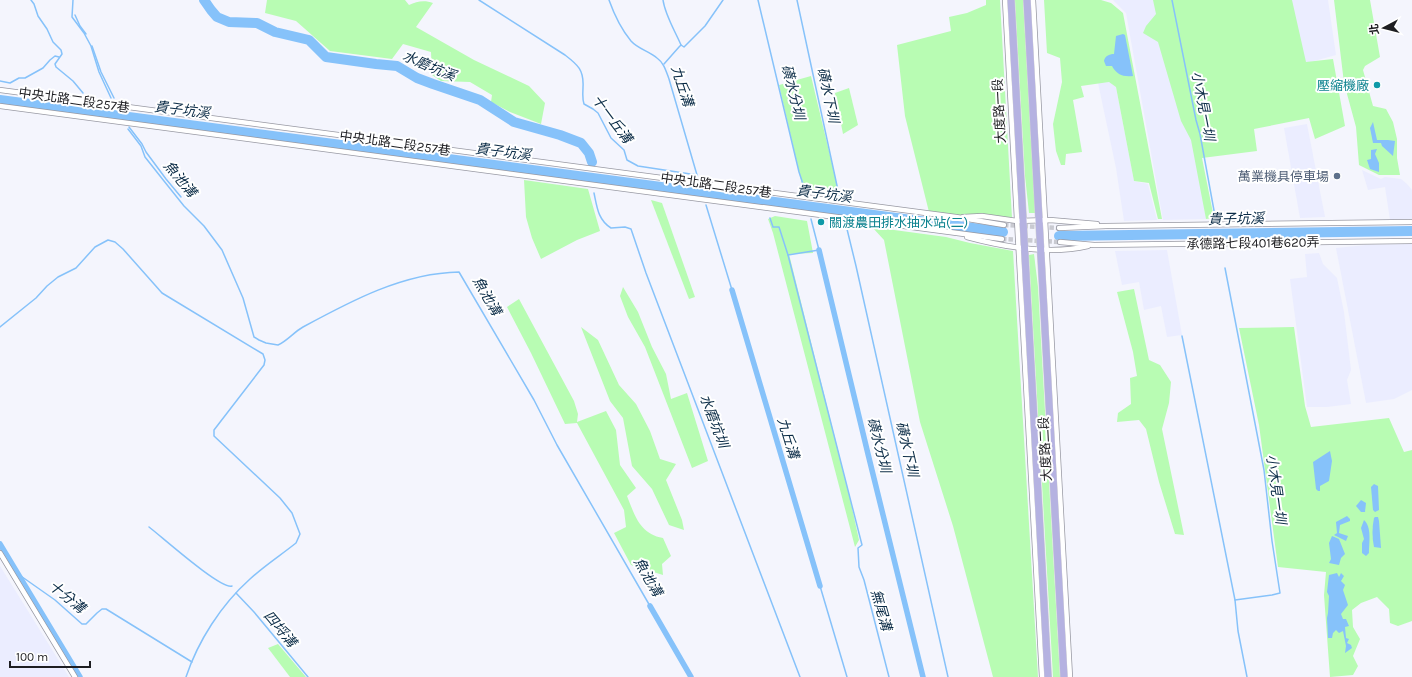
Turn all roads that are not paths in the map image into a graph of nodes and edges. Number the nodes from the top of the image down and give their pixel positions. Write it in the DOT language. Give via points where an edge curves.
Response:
graph roads {
  1 [pos="1005,0"];
  2 [pos="1011,0"];
  3 [pos="1026,0"];
  4 [pos="1033,0"];
  5 [pos="0,90"];
  6 [pos="0,106"];
  7 [pos="956,217"];
  8 [pos="1044,220"];
  9 [pos="1020,221"];
  10 [pos="1412,222"];
  11 [pos="1004,225"];
  12 [pos="1106,226"];
  13 [pos="1059,228"];
  14 [pos="955,233"];
  15 [pos="1002,239"];
  16 [pos="1412,241"];
  17 [pos="1060,242"];
  18 [pos="1094,245"];
  19 [pos="1022,248"];
  20 [pos="1046,250"];
  21 [pos="0,553"];
  22 [pos="75,677"];
  23 [pos="1042,677"];
  24 [pos="1048,677"];
  25 [pos="1064,677"];
  26 [pos="1070,677"];
  1 -- 9 [label="street, 大度路一段"];
  2 -- 9 [label="main road, 大度路一段"];
  3 -- 8 [label="main road"];
  4 -- 8 [label="street"];
  5 -- 7 [label="street, 中央北路二段257巷"];
  6 -- 14 [label="street, 中央北路二段257巷"];
  7 -- 9 [label="street, 中央北路二段257巷" via="982,216"];
  7 -- 11 [label="street, 中央北路二段257巷"];
  8 -- 9 [label="street, 中央北路二段257巷"];
  8 -- 12 [label="street, 承德路七段401巷620弄"];
  8 -- 20 [label="main road"];
  9 -- 19 [label="main road, 大度路二段"];
  10 -- 12 [label="street, 承德路七段401巷620弄"];
  12 -- 13 [label="street, 承德路七段401巷620弄"];
  14 -- 15 [label="street, 中央北路二段257巷"];
  14 -- 19 [label="street, 中央北路二段257巷" via="999,245"];
  16 -- 18 [label="street, 承德路七段401巷620弄"];
  17 -- 18 [label="street, 承德路七段401巷620弄"];
  18 -- 20 [label="street, 承德路七段401巷620弄"];
  19 -- 20 [label="street, 中央北路二段257巷"];
  19 -- 23 [label="street, 大度路二段"];
  19 -- 24 [label="main road, 大度路二段"];
  20 -- 25 [label="main road, 大度路二段"];
  20 -- 26 [label="street, 大度路二段"];
  21 -- 22 [label="street"];
}
